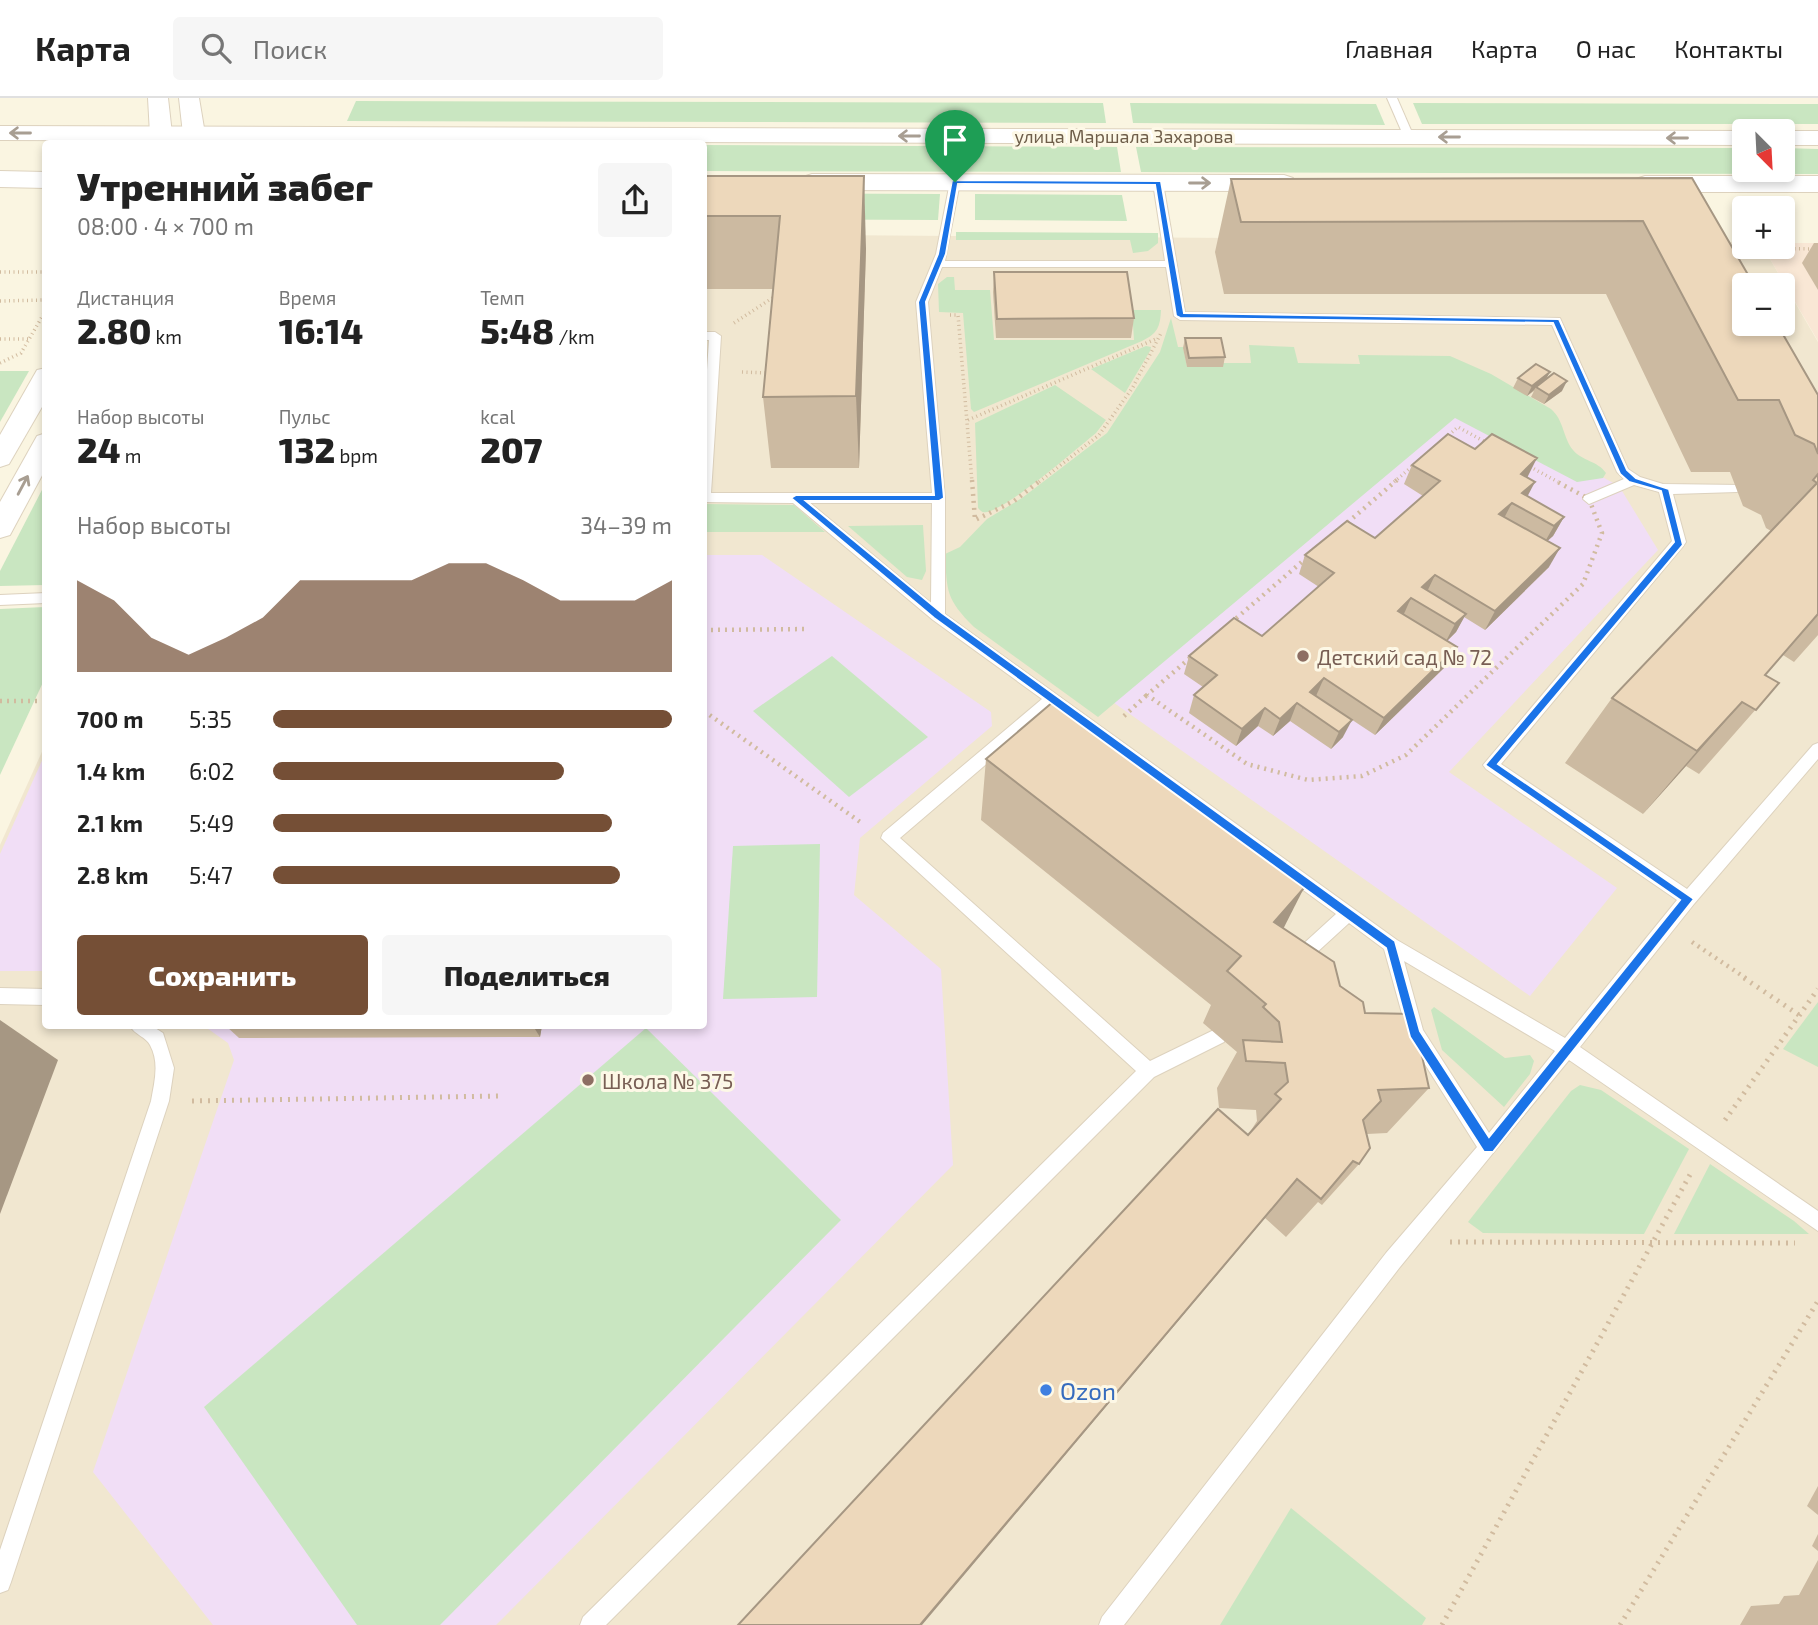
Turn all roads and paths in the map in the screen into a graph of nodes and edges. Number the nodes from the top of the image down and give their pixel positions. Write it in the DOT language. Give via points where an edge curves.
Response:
graph roads {
  1 [pos="158,98"];
  2 [pos="189,98"];
  3 [pos="1392,98"];
  4 [pos="0,133"];
  5 [pos="1409,137"];
  6 [pos="1732,138"];
  7 [pos="1796,138"];
  8 [pos="1818,138"];
  9 [pos="160,139"];
  10 [pos="192,139"];
  11 [pos="0,179"];
  12 [pos="42,180"];
  13 [pos="787,181"];
  14 [pos="955,182"];
  15 [pos="1158,183"];
  16 [pos="1312,183"];
  17 [pos="1620,184"];
  18 [pos="1818,184"];
  19 [pos="1719,248"];
  20 [pos="1818,249"];
  21 [pos="938,264"];
  22 [pos="1171,264"];
  23 [pos="0,272"];
  24 [pos="42,272"];
  25 [pos="927,286"];
  26 [pos="786,289"];
  27 [pos="42,300"];
  28 [pos="0,301"];
  29 [pos="1179,312"];
  30 [pos="42,317"];
  31 [pos="709,336"];
  32 [pos="1158,338"];
  33 [pos="0,339"];
  34 [pos="29,339"];
  35 [pos="0,363"];
  36 [pos="712,371"];
  37 [pos="779,374"];
  38 [pos="42,383"];
  39 [pos="968,420"];
  40 [pos="42,449"];
  41 [pos="707,450"];
  42 [pos="0,458"];
  43 [pos="1633,480"];
  44 [pos="1737,488"];
  45 [pos="1665,489"];
  46 [pos="707,498"];
  47 [pos="796,498"];
  48 [pos="939,498"];
  49 [pos="1589,499"];
  50 [pos="0,527"];
  51 [pos="42,598"];
  52 [pos="0,600"];
  53 [pos="938,615"];
  54 [pos="809,629"];
  55 [pos="707,630"];
  56 [pos="1147,695"];
  57 [pos="1052,699"];
  58 [pos="0,701"];
  59 [pos="42,701"];
  60 [pos="707,713"];
  61 [pos="1128,713"];
  62 [pos="1818,749"];
  63 [pos="889,838"];
  64 [pos="1688,899"];
  65 [pos="1349,914"];
  66 [pos="1682,935"];
  67 [pos="1391,945"];
  68 [pos="1283,973"];
  69 [pos="1818,989"];
  70 [pos="0,996"];
  71 [pos="42,998"];
  72 [pos="1799,1015"];
  73 [pos="143,1029"];
  74 [pos="1218,1036"];
  75 [pos="1568,1049"];
  76 [pos="1149,1071"];
  77 [pos="500,1097"];
  78 [pos="160,1101"];
  79 [pos="1721,1125"];
  80 [pos="1488,1148"];
  81 [pos="1695,1167"];
  82 [pos="1818,1222"];
  83 [pos="1443,1242"];
  84 [pos="1800,1243"];
  85 [pos="1652,1244"];
  86 [pos="1818,1301"];
  87 [pos="0,1582"];
  88 [pos="591,1625"];
  89 [pos="1110,1625"];
  90 [pos="1442,1625"];
  91 [pos="1620,1625"];
  1 -- 9 [label="street"];
  2 -- 10 [label="street"];
  3 -- 5 [label="lane"];
  9 -- 4 [label="street, улица Маршала Захарова, one-way"];
  6 -- 5 [label="street, улица Маршала Захарова, one-way"];
  5 -- 10 [label="street, улица Маршала Захарова, one-way"];
  7 -- 8 [label="street"];
  9 -- 10 [label="street, улица Маршала Захарова"];
  11 -- 12 [label="street"];
  13 -- 14 [label="street"];
  14 -- 15 [label="street"];
  14 -- 21 [label="lane"];
  15 -- 16 [label="street, one-way"];
  15 -- 22 [label="lane"];
  17 -- 18 [label="street" via="1679,189"];
  19 -- 20 [label="path"];
  21 -- 22 [label="lane"];
  21 -- 25 [label="lane"];
  22 -- 29 [label="lane"];
  23 -- 24 [label="path"];
  25 -- 39 [label="path" via="934,290 935,315 958,315"];
  25 -- 48 [label="lane" via="922,320"];
  26 -- 31 [label="path"];
  27 -- 28 [label="path"];
  29 -- 32 [label="path" via="1165,313 1165,328"];
  29 -- 43 [label="lane" via="1180,316 1556,321 1623,472"];
  30 -- 34 [label="path"];
  31 -- 36 [label="lane"];
  32 -- 39 [label="path"];
  32 -- 39 [label="path" via="1133,387 1099,436 1013,501 975,520"];
  33 -- 34 [label="path"];
  34 -- 35 [label="path" via="21,353"];
  36 -- 37 [label="path"];
  36 -- 41 [label="lane"];
  38 -- 42 [label="street"];
  50 -- 40 [label="street, one-way"];
  43 -- 45 [label="lane"];
  43 -- 49 [label="lane"];
  44 -- 45 [label="lane"];
  45 -- 64 [label="lane" via="1679,542 1491,765"];
  46 -- 47 [label="lane"];
  47 -- 48 [label="lane"];
  47 -- 53 [label="lane"];
  48 -- 53 [label="lane"];
  49 -- 56 [label="path" via="1458,427"];
  49 -- 56 [label="path" via="1602,533 1583,584 1406,755 1362,776 1308,780 1247,764"];
  51 -- 52 [label="lane"];
  53 -- 57 [label="lane"];
  54 -- 55 [label="path"];
  56 -- 61 [label="path"];
  57 -- 63 [label="lane"];
  57 -- 65 [label="lane"];
  58 -- 59 [label="path"];
  60 -- 63 [label="path"];
  62 -- 64 [label="lane"];
  63 -- 76 [label="lane"];
  64 -- 75 [label="lane"];
  65 -- 67 [label="lane"];
  65 -- 68 [label="lane"];
  66 -- 72 [label="path"];
  67 -- 75 [label="lane"];
  67 -- 80 [label="lane" via="1415,1033"];
  69 -- 72 [label="path"];
  70 -- 71 [label="lane"];
  72 -- 79 [label="path"];
  73 -- 78 [label="lane" via="157,1039 165,1068"];
  74 -- 76 [label="lane"];
  75 -- 80 [label="lane"];
  75 -- 82 [label="lane"];
  76 -- 88 [label="lane"];
  77 -- 78 [label="path"];
  78 -- 87 [label="lane"];
  80 -- 89 [label="lane" via="1394,1260"];
  81 -- 85 [label="path"];
  83 -- 85 [label="path"];
  84 -- 85 [label="path"];
  85 -- 90 [label="path"];
  86 -- 91 [label="path"];
}
